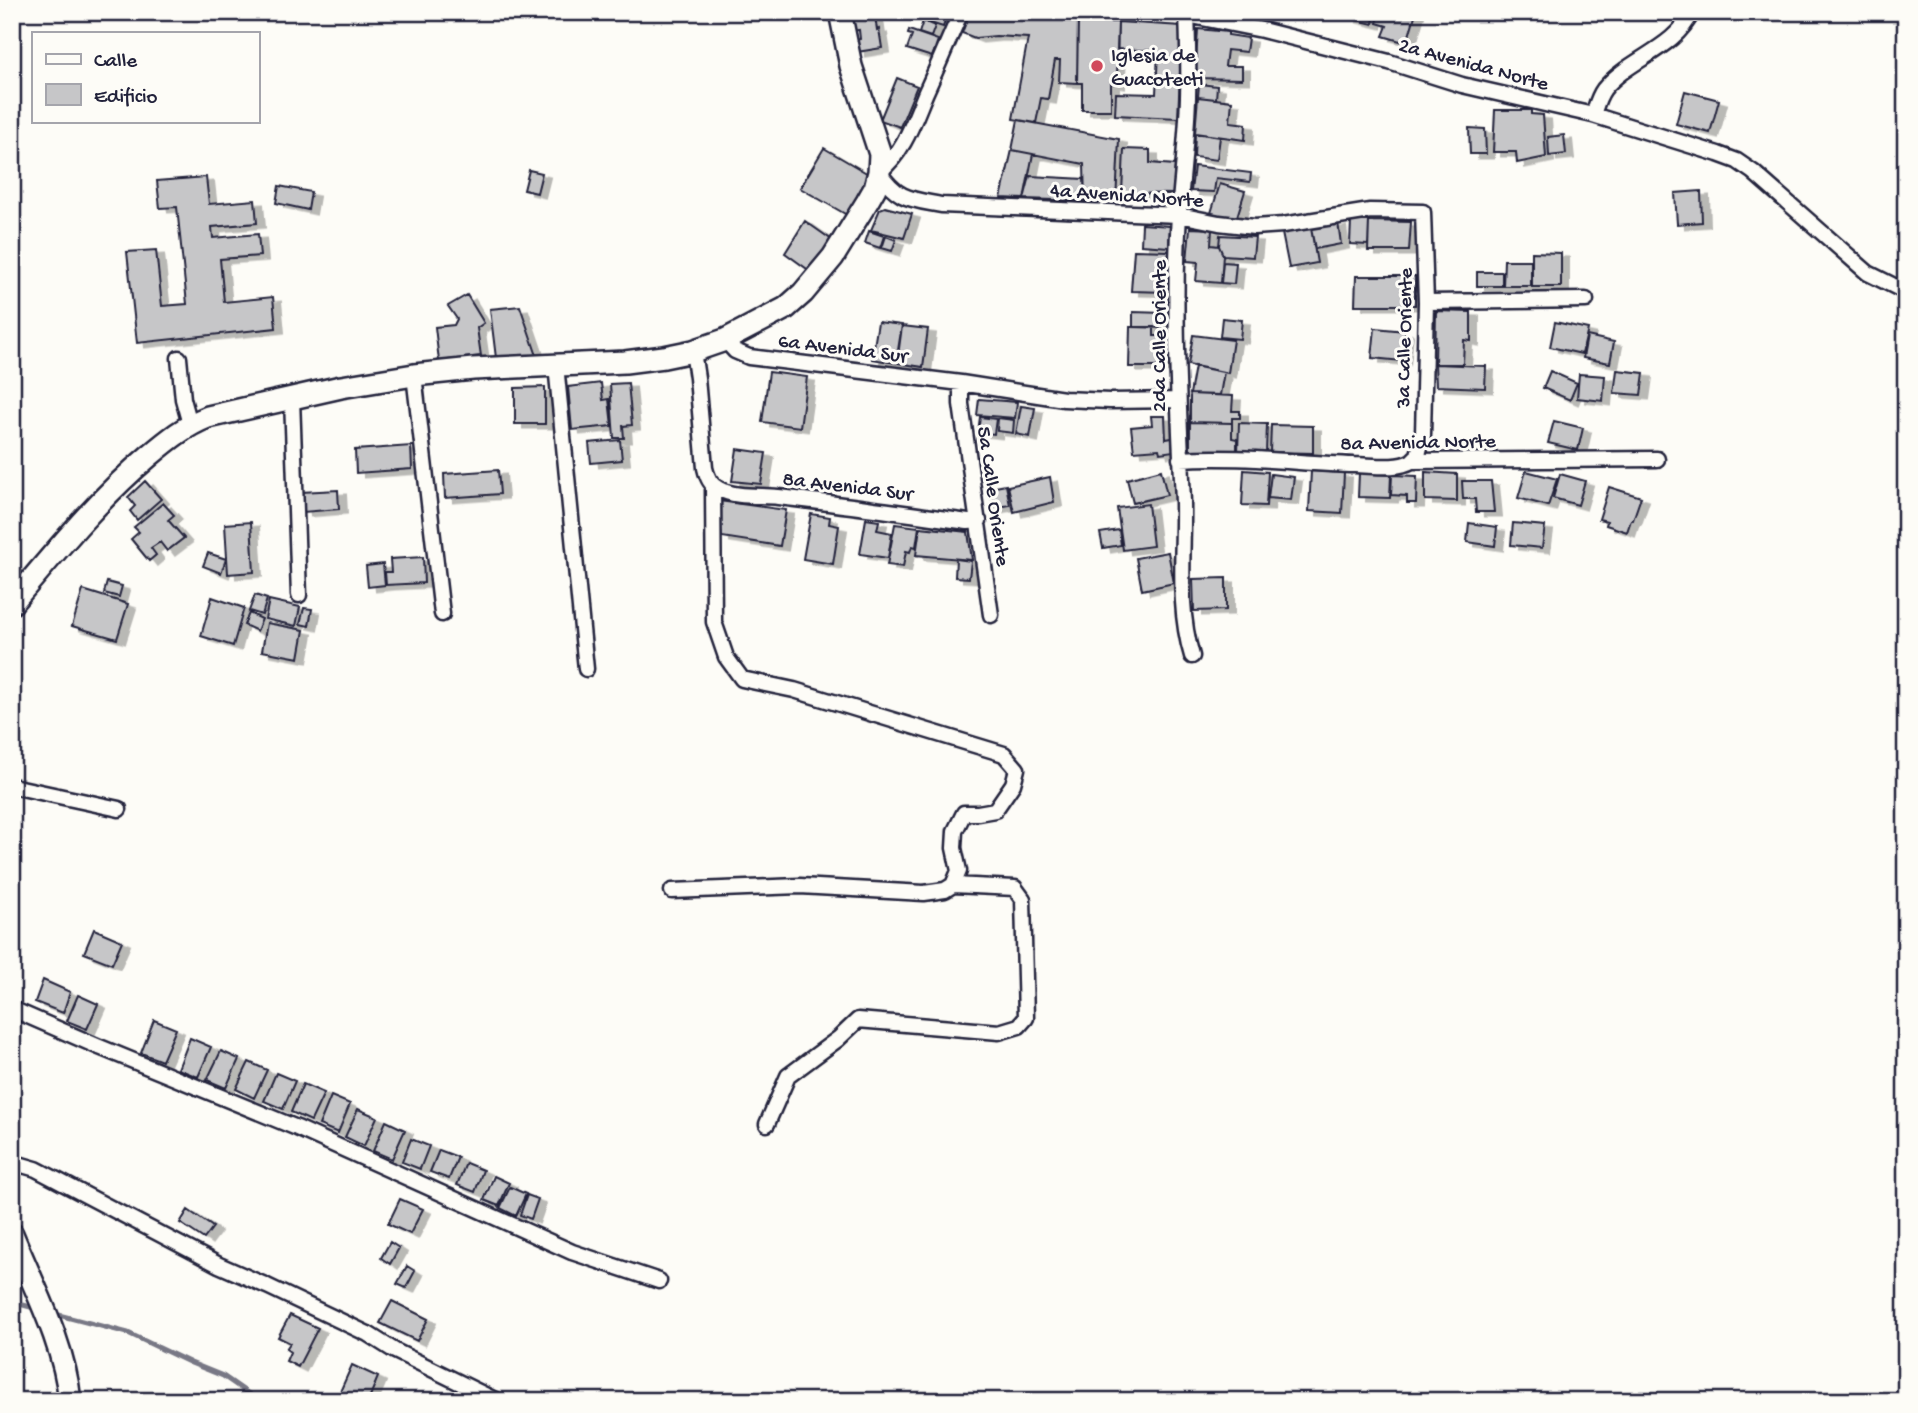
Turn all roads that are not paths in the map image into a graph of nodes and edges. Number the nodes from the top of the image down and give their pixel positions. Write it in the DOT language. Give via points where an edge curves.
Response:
graph roads {
  1 [pos="840,12"];
  2 [pos="961,12"];
  3 [pos="1692,12"];
  4 [pos="1185,13"];
  5 [pos="1593,115"];
  6 [pos="879,172"];
  7 [pos="1423,212"];
  8 [pos="1179,215"];
  9 [pos="1906,292"];
  10 [pos="1586,300"];
  11 [pos="1426,302"];
  12 [pos="725,340"];
  13 [pos="693,351"];
  14 [pos="178,358"];
  15 [pos="556,365"];
  16 [pos="414,375"];
  17 [pos="961,383"];
  18 [pos="292,399"];
  19 [pos="1178,400"];
  20 [pos="190,424"];
  21 [pos="1180,459"];
  22 [pos="1657,459"];
  23 [pos="1412,461"];
  24 [pos="713,486"];
  25 [pos="979,521"];
  26 [pos="299,595"];
  27 [pos="12,603"];
  28 [pos="442,614"];
  29 [pos="991,615"];
  30 [pos="1192,656"];
  31 [pos="586,669"];
  32 [pos="12,786"];
  33 [pos="119,809"];
  34 [pos="953,885"];
  35 [pos="672,891"];
  36 [pos="12,1009"];
  37 [pos="767,1124"];
  38 [pos="12,1162"];
  39 [pos="12,1234"];
  40 [pos="659,1281"];
  41 [pos="70,1401"];
  42 [pos="497,1401"];
  1 -- 6 [label="street" via="851,66 880,154"];
  2 -- 6 [label="street" via="914,121 891,163"];
  3 -- 5 [label="street" via="1672,37 1610,82"];
  4 -- 5 [label="street, 2a Avenida Norte"];
  4 -- 8 [label="street, 2da Calle Oriente" via="1188,99"];
  5 -- 9 [label="street, 2a Avenida Norte" via="1737,162 1868,273"];
  6 -- 8 [label="street, 4a Avenida Norte" via="898,194 941,205"];
  6 -- 12 [label="street" via="875,188 848,234 803,293"];
  7 -- 8 [label="street, 4a Avenida Norte" via="1370,211 1254,227"];
  7 -- 11 [label="street, 3a Calle Oriente"];
  8 -- 19 [label="street, 2da Calle Oriente"];
  10 -- 11 [label="street"];
  11 -- 23 [label="street, 3a Calle Oriente" via="1423,435"];
  12 -- 13 [label="street"];
  12 -- 17 [label="street, 6a Avenida Sur" via="749,357"];
  13 -- 15 [label="street" via="625,362"];
  13 -- 24 [label="street" via="705,468"];
  14 -- 20 [label="street"];
  15 -- 16 [label="street"];
  15 -- 31 [label="street"];
  16 -- 18 [label="street"];
  16 -- 28 [label="street"];
  17 -- 19 [label="street, 6a Avenida Sur" via="1065,399"];
  17 -- 25 [label="street, 5a Calle Oriente"];
  18 -- 20 [label="street"];
  18 -- 26 [label="street"];
  19 -- 21 [label="street, 2da Calle Oriente"];
  20 -- 27 [label="street" via="103,498"];
  21 -- 23 [label="street, 8a Avenida Norte" via="1388,466"];
  21 -- 30 [label="street, 2da Calle Oriente" via="1183,608"];
  22 -- 23 [label="street, 8a Avenida Norte"];
  24 -- 25 [label="street, 8a Avenida Sur" via="730,493"];
  24 -- 34 [label="street" via="714,622 726,657 741,679 794,690 1004,754 1017,769 1013,785 995,810 964,813 955,831 959,871"];
  25 -- 29 [label="street, 5a Calle Oriente"];
  32 -- 33 [label="street"];
  34 -- 35 [label="street" via="924,893 800,886"];
  34 -- 37 [label="street" via="1015,888 1023,899 1026,1017 1019,1027 999,1032 858,1020 788,1076"];
  36 -- 40 [label="street" via="297,1128 572,1252"];
  38 -- 42 [label="street" via="36,1169"];
  39 -- 41 [label="street" via="52,1331 68,1379"];
}
